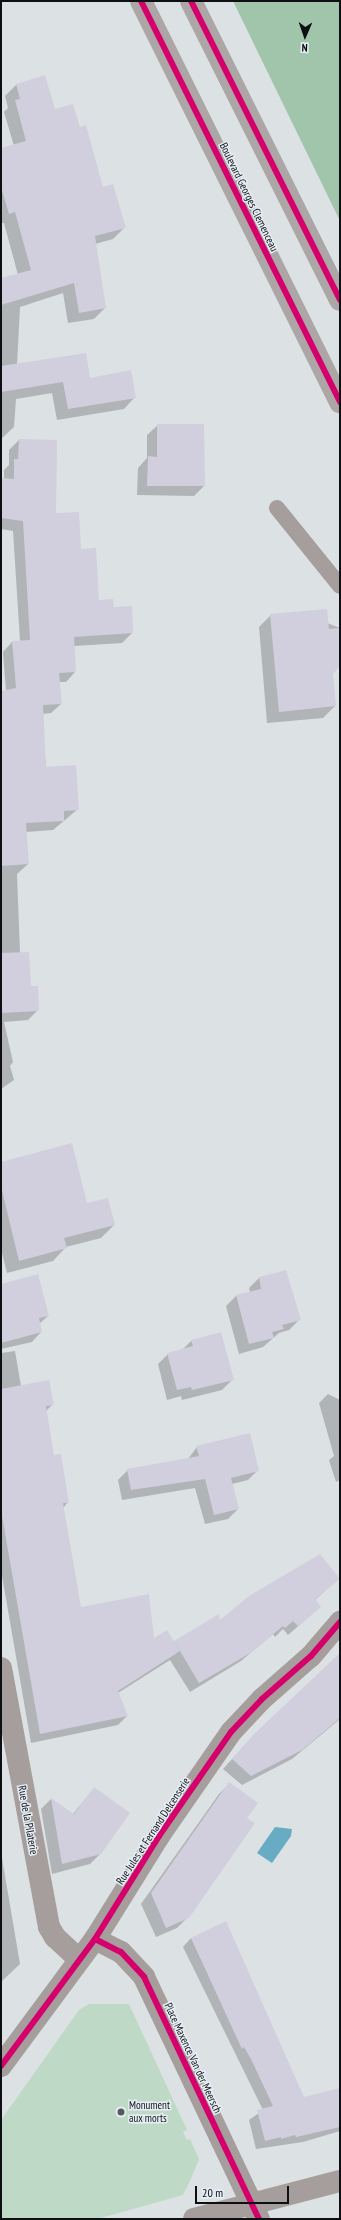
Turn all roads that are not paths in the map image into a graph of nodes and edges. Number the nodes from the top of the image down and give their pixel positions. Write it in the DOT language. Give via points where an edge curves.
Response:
graph roads {
  1 [pos="141,1"];
  2 [pos="191,1"];
  3 [pos="340,300"];
  4 [pos="340,402"];
  5 [pos="277,508"];
  6 [pos="340,586"];
  7 [pos="340,1622"];
  8 [pos="1,1668"];
  9 [pos="95,1939"];
  10 [pos="79,1959"];
  11 [pos="1,2066"];
  12 [pos="340,2181"];
  13 [pos="255,2212"];
  14 [pos="194,2219"];
  1 -- 4 [label="main road, Boulevard Georges Clemenceau"];
  2 -- 3 [label="main road"];
  5 -- 6 [label="lane"];
  7 -- 9 [label="street, Rue Jules et Fernand Delcenserie" via="310,1656 262,1699 231,1732 159,1836"];
  8 -- 10 [label="street, Rue de la Pilaterie" via="49,1927 55,1938"];
  9 -- 10 [label="street, Rue Jules et Fernand Delcenserie"];
  9 -- 13 [label="street, Place Maxence Van der Meersch" via="121,1952 144,1977"];
  10 -- 11 [label="street, Rue Jules et Fernand Delcenserie"];
  12 -- 13 [label="street"];
  13 -- 14 [label="street"];
}
